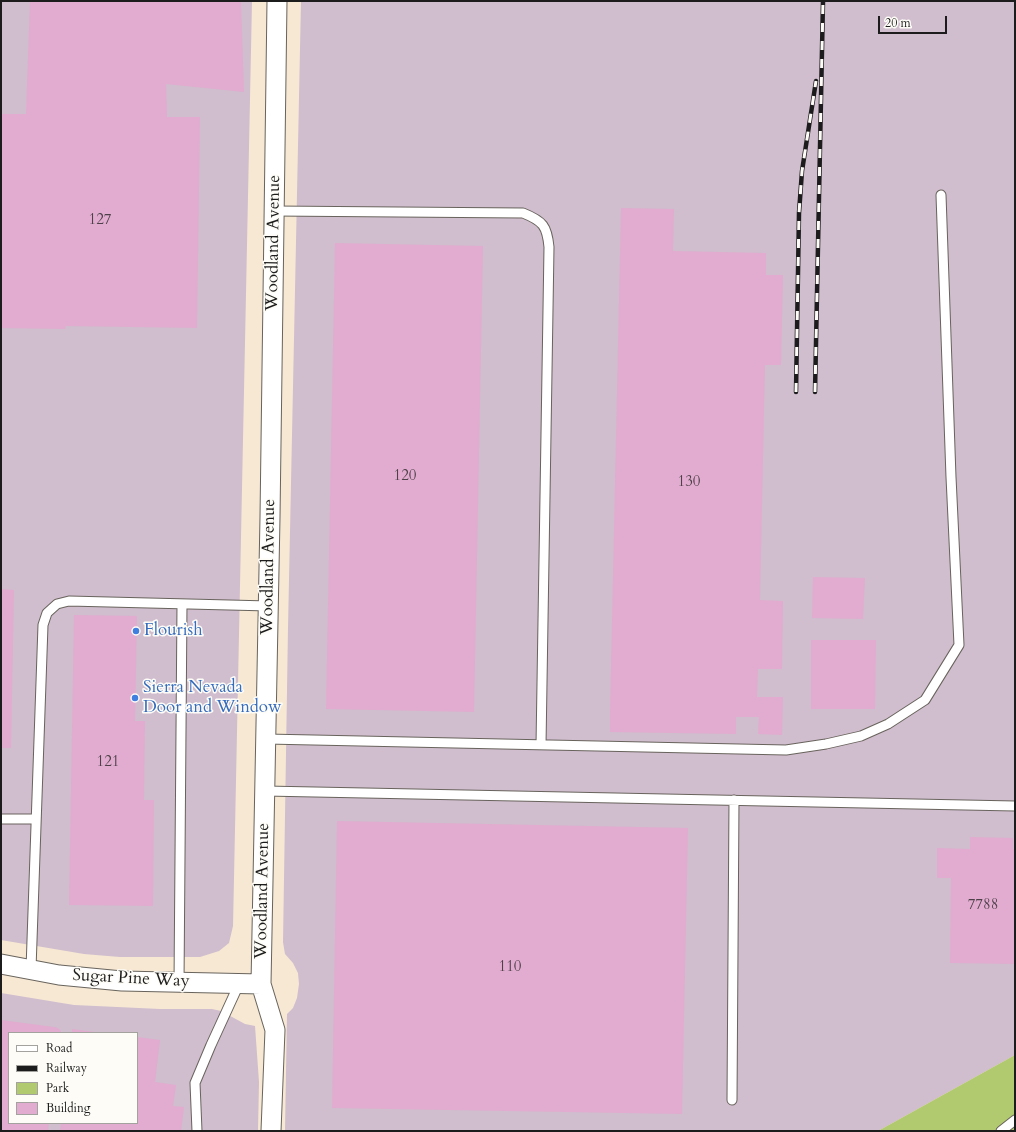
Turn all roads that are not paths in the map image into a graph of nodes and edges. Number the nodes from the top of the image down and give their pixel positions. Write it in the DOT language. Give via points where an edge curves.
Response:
graph roads {
  1 [pos="276,1"];
  2 [pos="941,195"];
  3 [pos="274,211"];
  4 [pos="182,604"];
  5 [pos="269,606"];
  6 [pos="266,739"];
  7 [pos="541,745"];
  8 [pos="265,791"];
  9 [pos="734,800"];
  10 [pos="1015,806"];
  11 [pos="1,819"];
  12 [pos="36,819"];
  13 [pos="1,964"];
  14 [pos="31,970"];
  15 [pos="179,983"];
  16 [pos="240,984"];
  17 [pos="261,984"];
  18 [pos="732,1100"];
  19 [pos="1015,1120"];
  20 [pos="197,1131"];
  21 [pos="271,1131"];
  22 [pos="1001,1131"];
  1 -- 3 [label="street, Woodland Avenue"];
  2 -- 7 [label="lane" via="959,645 925,700 888,724 861,736 786,750"];
  3 -- 5 [label="street, Woodland Avenue"];
  3 -- 7 [label="lane" via="523,213 537,219 547,232 549,247"];
  4 -- 5 [label="lane"];
  4 -- 12 [label="lane" via="70,601 57,604 46,613 43,625"];
  4 -- 15 [label="lane"];
  5 -- 6 [label="street, Woodland Avenue"];
  6 -- 7 [label="lane"];
  6 -- 8 [label="street, Woodland Avenue"];
  8 -- 9 [label="lane"];
  8 -- 17 [label="street, Woodland Avenue"];
  9 -- 10 [label="lane"];
  9 -- 18 [label="lane"];
  11 -- 12 [label="lane"];
  12 -- 14 [label="lane"];
  13 -- 14 [label="street, Sugar Pine Way"];
  14 -- 15 [label="street, Sugar Pine Way" via="122,981"];
  15 -- 16 [label="street, Sugar Pine Way"];
  16 -- 17 [label="street, Sugar Pine Way"];
  16 -- 20 [label="lane" via="210,1045 195,1083"];
  17 -- 21 [label="street, Woodland Avenue" via="275,1030"];
  19 -- 22 [label="lane"];
}
